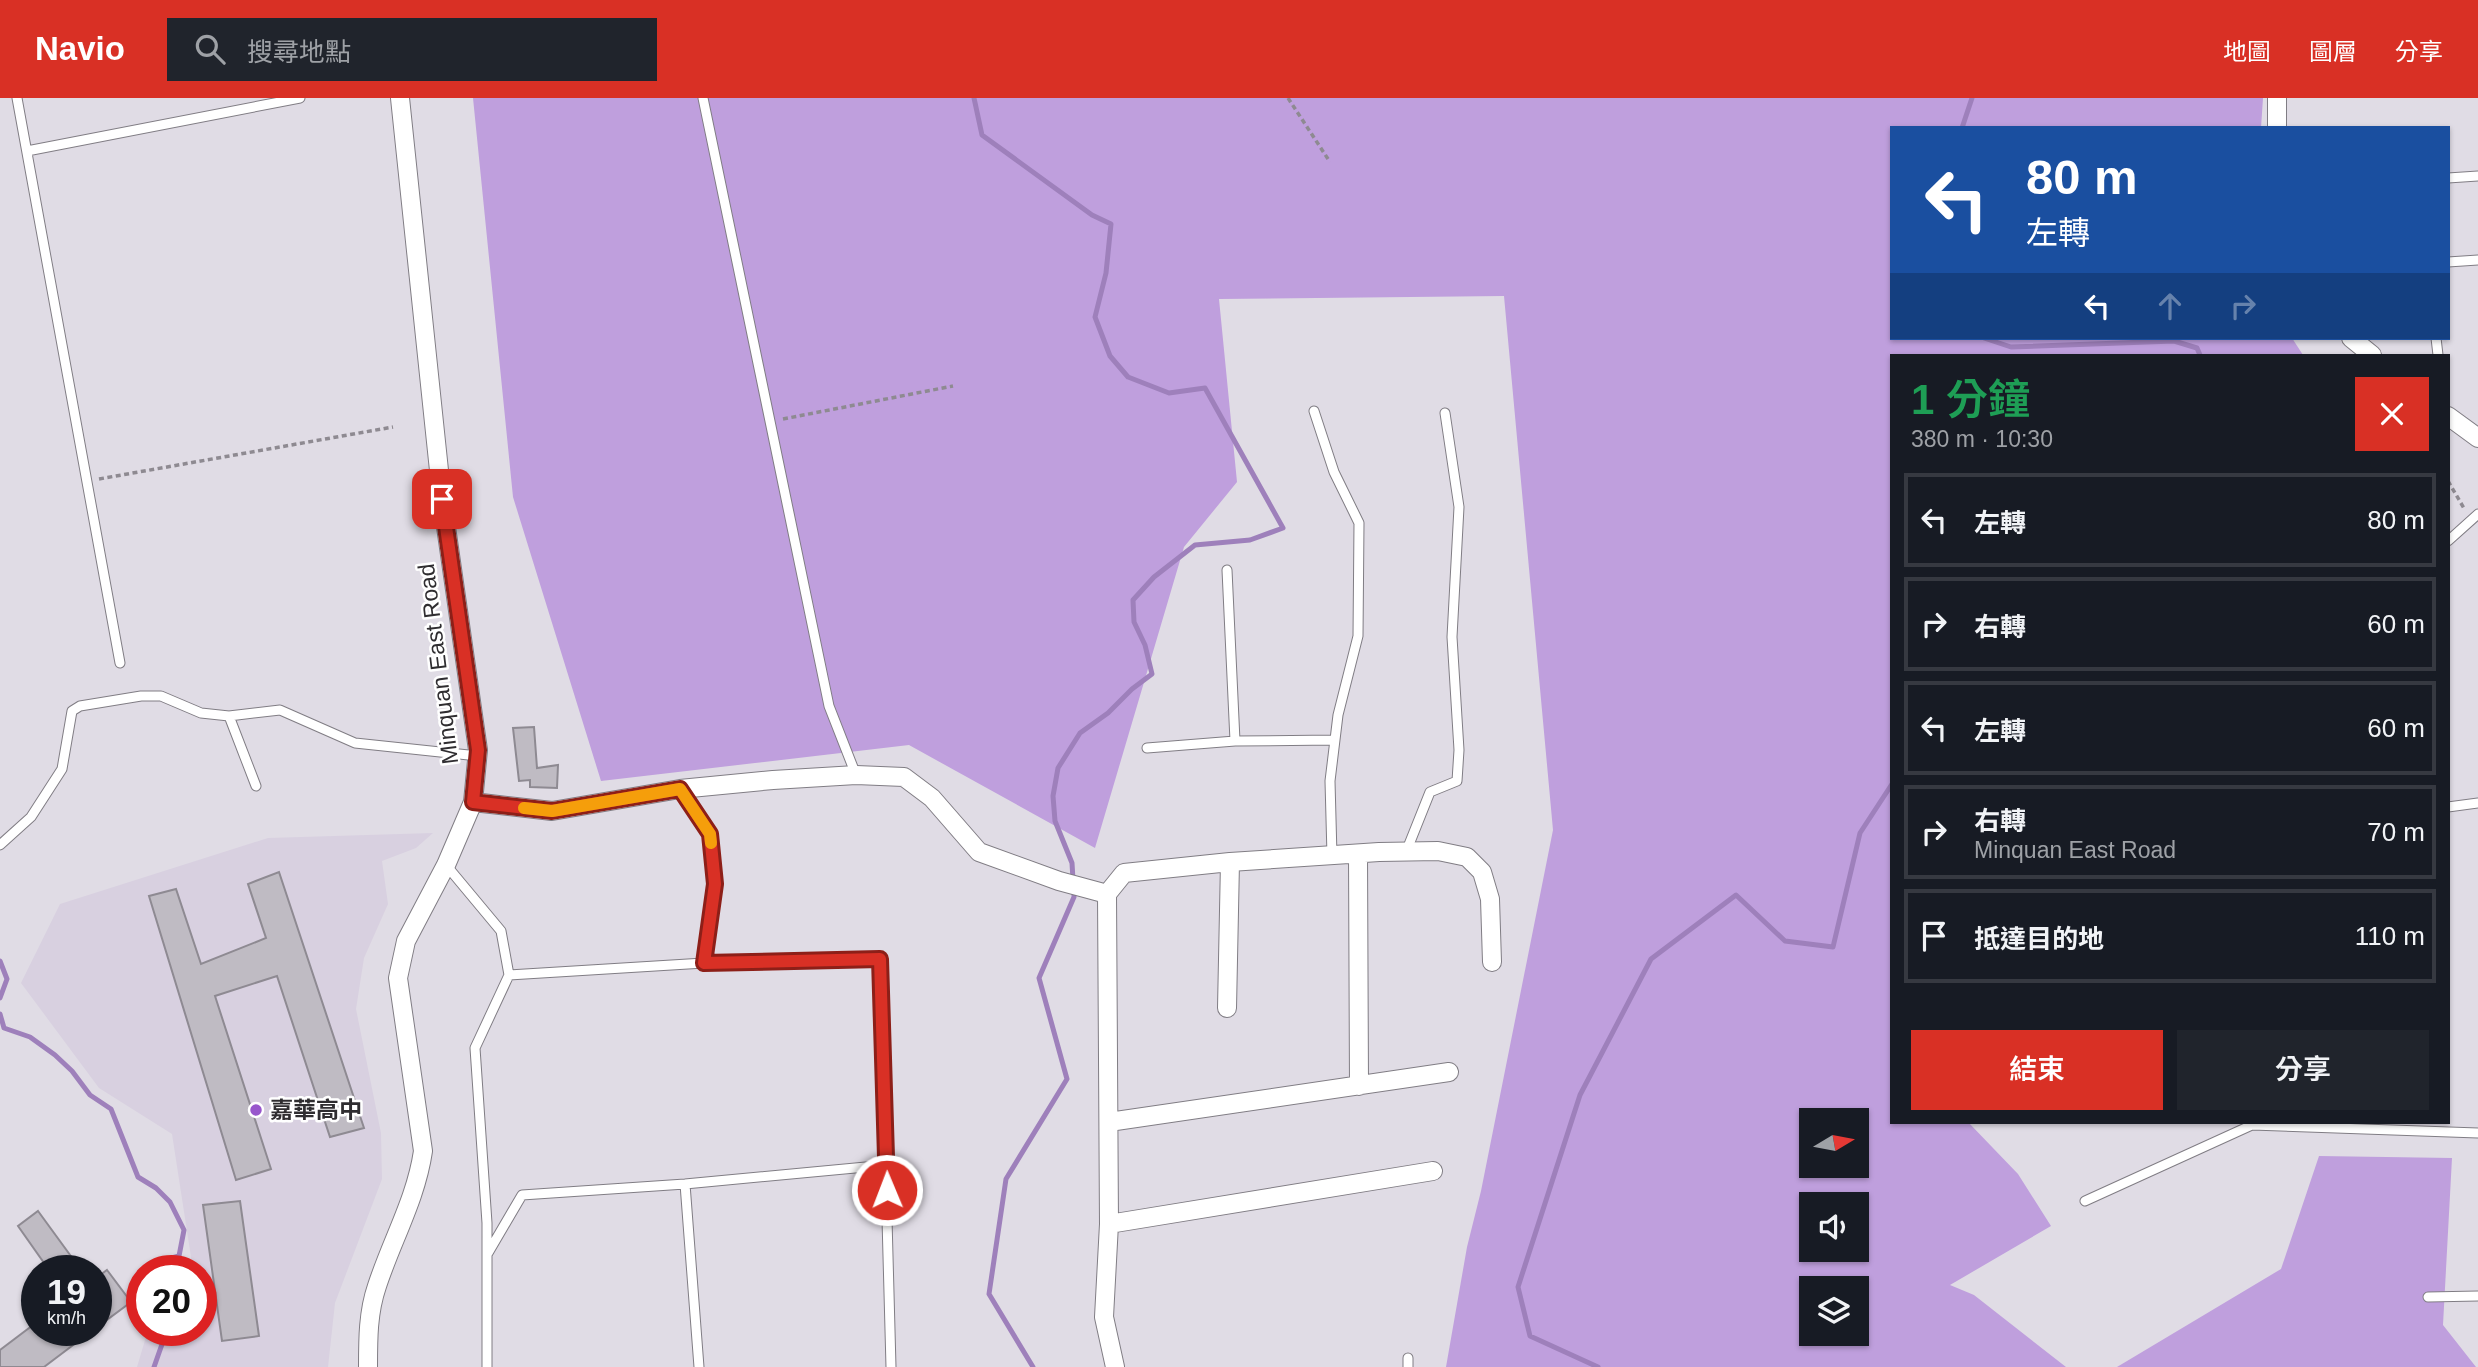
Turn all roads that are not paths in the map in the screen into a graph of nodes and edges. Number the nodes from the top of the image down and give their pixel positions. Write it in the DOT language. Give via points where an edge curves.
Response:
graph roads {
  1 [pos="17,98"];
  2 [pos="300,98"];
  3 [pos="400,98"];
  4 [pos="703,98"];
  5 [pos="2277,98"];
  6 [pos="2277,126"];
  7 [pos="27,151"];
  8 [pos="2478,176"];
  9 [pos="2450,178"];
  10 [pos="2478,260"];
  11 [pos="2450,262"];
  12 [pos="2353,340"];
  13 [pos="2371,354"];
  14 [pos="1314,411"];
  15 [pos="1446,413"];
  16 [pos="2450,417"];
  17 [pos="2478,438"];
  18 [pos="2474,517"];
  19 [pos="2450,539"];
  20 [pos="1227,570"];
  21 [pos="120,663"];
  22 [pos="229,716"];
  23 [pos="1334,740"];
  24 [pos="1235,741"];
  25 [pos="1147,748"];
  26 [pos="478,756"];
  27 [pos="856,775"];
  28 [pos="256,786"];
  29 [pos="680,789"];
  30 [pos="473,802"];
  31 [pos="2478,803"];
  32 [pos="2450,807"];
  33 [pos="0,845"];
  34 [pos="1406,852"];
  35 [pos="1358,854"];
  36 [pos="1332,856"];
  37 [pos="1230,862"];
  38 [pos="446,865"];
  39 [pos="1107,894"];
  40 [pos="1492,962"];
  41 [pos="704,963"];
  42 [pos="509,975"];
  43 [pos="1227,1008"];
  44 [pos="1448,1072"];
  45 [pos="1359,1086"];
  46 [pos="1109,1122"];
  47 [pos="2478,1133"];
  48 [pos="887,1165"];
  49 [pos="1433,1171"];
  50 [pos="685,1184"];
  51 [pos="2085,1201"];
  52 [pos="1109,1224"];
  53 [pos="487,1254"];
  54 [pos="2478,1296"];
  55 [pos="2428,1297"];
  56 [pos="368,1367"];
  57 [pos="486,1367"];
  58 [pos="699,1367"];
  59 [pos="891,1367"];
  60 [pos="1115,1367"];
  1 -- 7 [label="lane"];
  2 -- 7 [label="lane"];
  3 -- 26 [label="street, Minquan East Road" via="442,499"];
  4 -- 27 [label="lane" via="829,706"];
  5 -- 6 [label="street"];
  7 -- 21 [label="lane"];
  8 -- 9 [label="lane"];
  10 -- 11 [label="lane"];
  12 -- 13 [label="street"];
  14 -- 23 [label="lane" via="1334,472 1359,523 1358,636"];
  15 -- 34 [label="lane" via="1459,507 1452,637 1457,781 1430,792"];
  16 -- 17 [label="street"];
  18 -- 19 [label="lane"];
  20 -- 24 [label="lane"];
  22 -- 26 [label="lane" via="280,710 355,743"];
  22 -- 28 [label="lane"];
  22 -- 33 [label="lane" via="201,713 161,696 80,706 72,711 62,769 31,817"];
  23 -- 24 [label="lane"];
  23 -- 36 [label="lane"];
  24 -- 25 [label="lane"];
  26 -- 30 [label="street, Minquan East Road"];
  27 -- 29 [label="street"];
  27 -- 39 [label="street" via="904,777 932,798 979,852"];
  29 -- 30 [label="street" via="552,811"];
  29 -- 41 [label="lane" via="710,834 715,884"];
  30 -- 38 [label="street, Minquan East Road"];
  31 -- 32 [label="lane"];
  34 -- 35 [label="street"];
  34 -- 40 [label="street" via="1438,851 1466,858 1482,872 1489,899"];
  35 -- 36 [label="street"];
  35 -- 45 [label="street"];
  36 -- 37 [label="street"];
  37 -- 39 [label="street" via="1124,873"];
  37 -- 43 [label="street"];
  38 -- 42 [label="lane" via="500,930"];
  38 -- 56 [label="street, Minquan East Road" via="406,941 398,978 424,1151 419,1178 377,1286 369,1319"];
  39 -- 46 [label="street"];
  41 -- 42 [label="lane"];
  41 -- 48 [label="lane" via="880,959"];
  42 -- 53 [label="lane" via="475,1048"];
  44 -- 45 [label="street"];
  45 -- 46 [label="street"];
  46 -- 52 [label="street"];
  47 -- 51 [label="lane" via="2252,1125"];
  48 -- 50 [label="lane"];
  48 -- 59 [label="lane"];
  49 -- 52 [label="street"];
  50 -- 53 [label="lane" via="522,1195"];
  50 -- 58 [label="lane"];
  52 -- 60 [label="street" via="1104,1317"];
  53 -- 57 [label="lane"];
  54 -- 55 [label="lane"];
}
